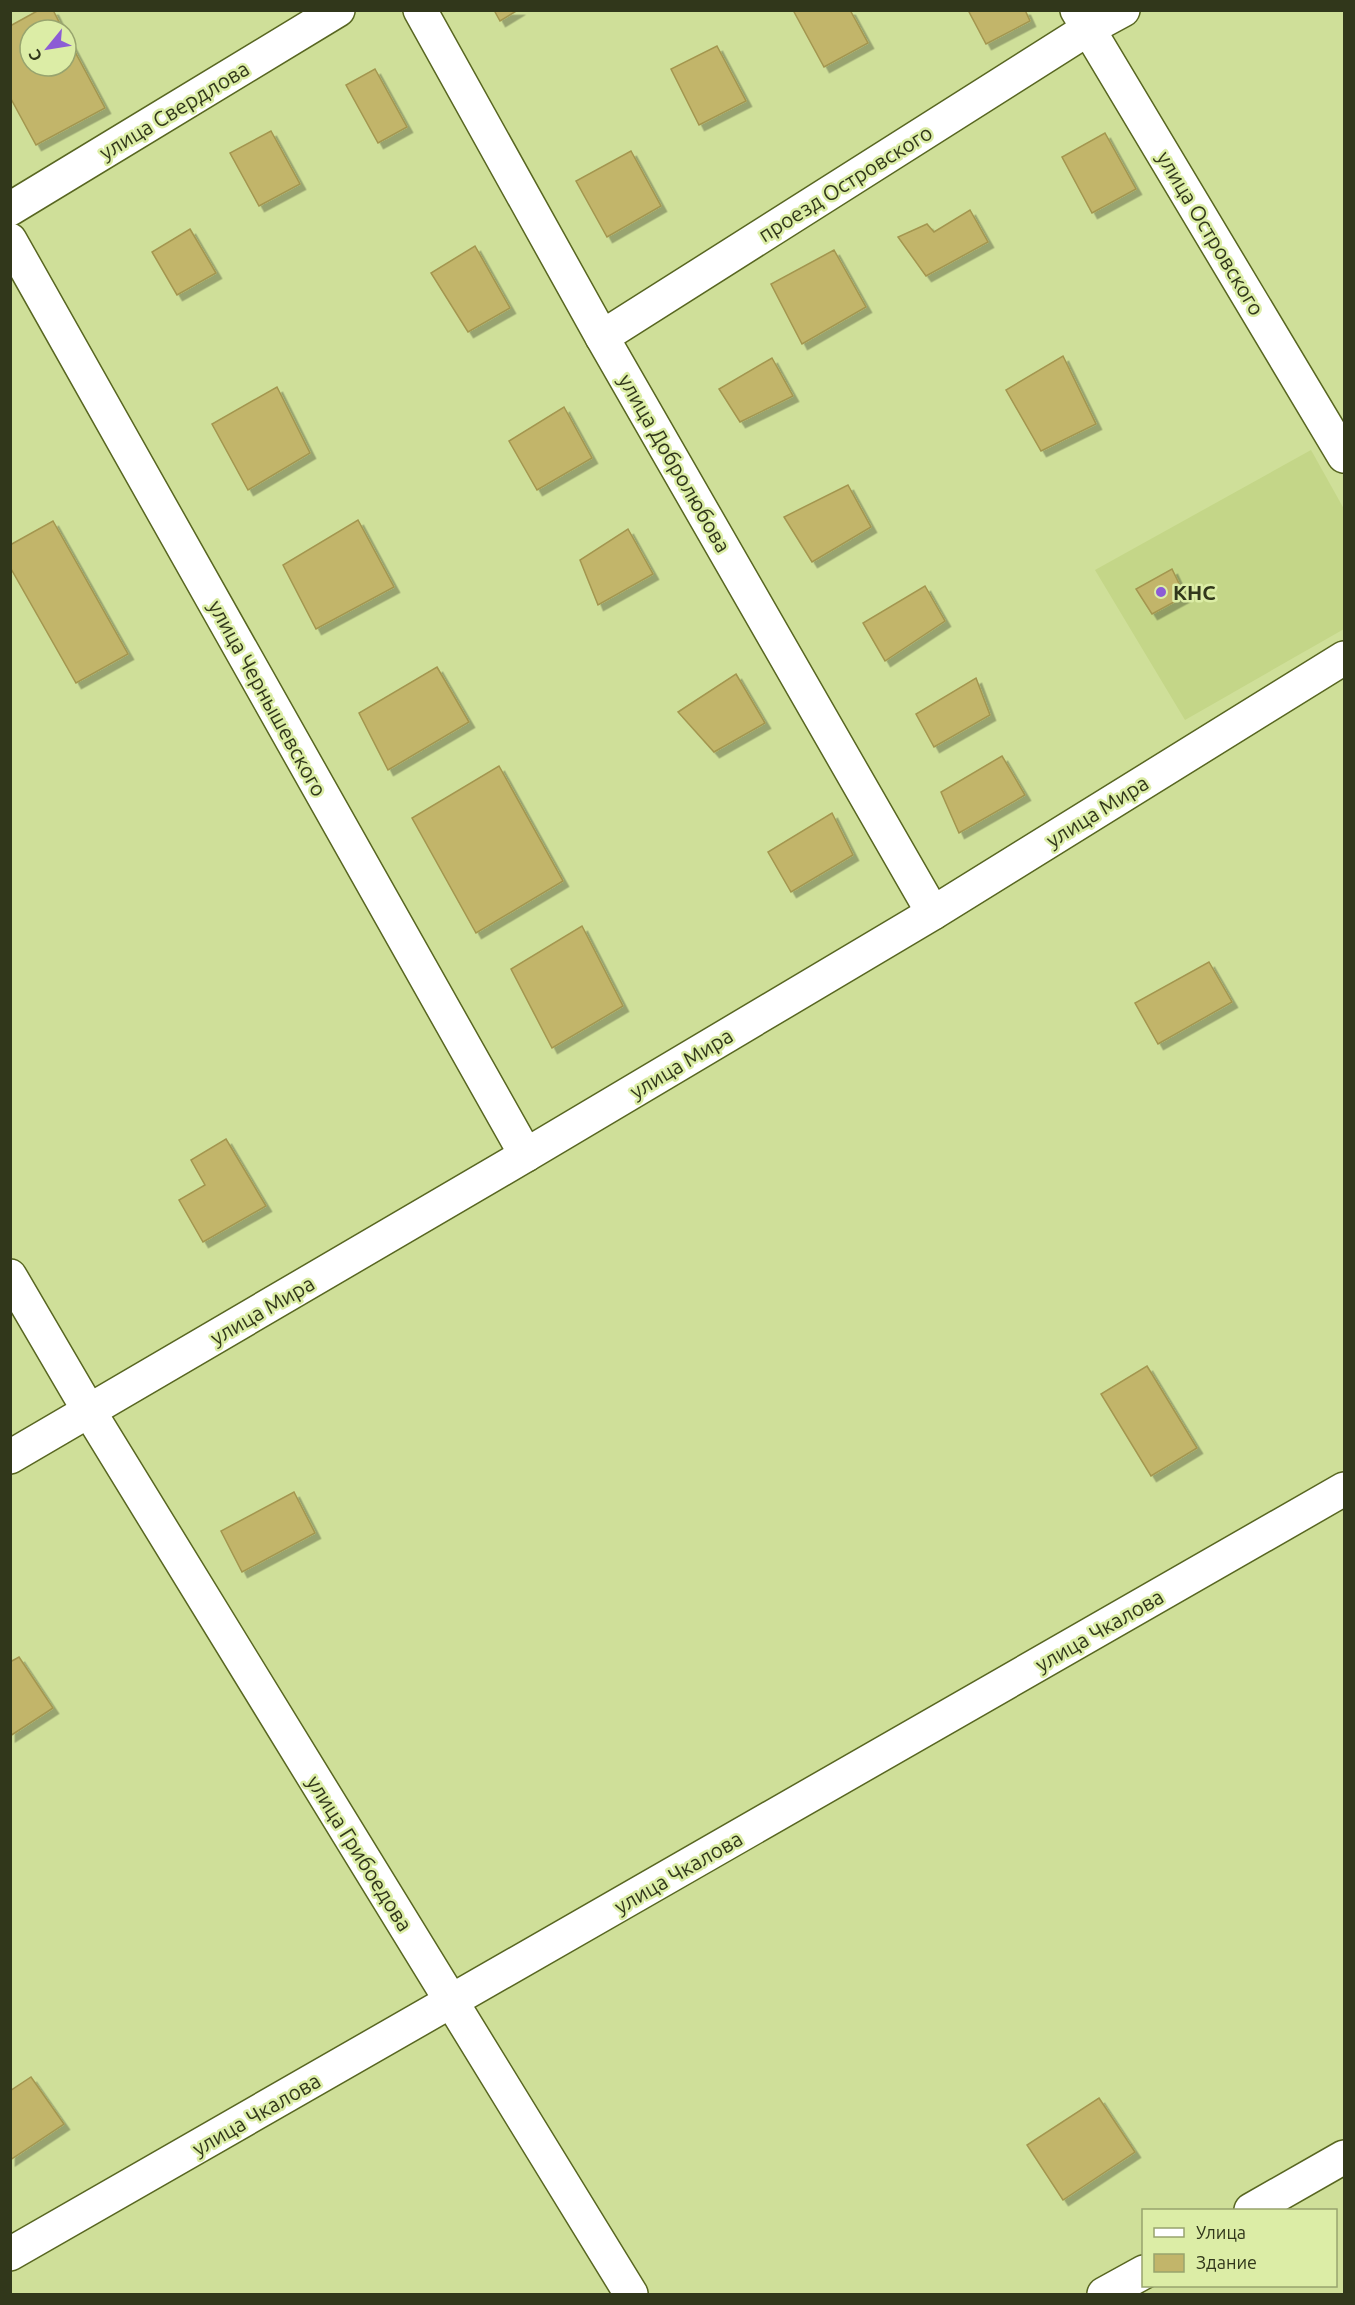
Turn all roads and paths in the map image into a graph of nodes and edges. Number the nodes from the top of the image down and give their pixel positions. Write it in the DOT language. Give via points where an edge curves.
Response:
graph roads {
  1 [pos="338,10"];
  2 [pos="420,10"];
  3 [pos="1123,10"];
  4 [pos="1082,20"];
  5 [pos="10,209"];
  6 [pos="10,240"];
  7 [pos="602,337"];
  8 [pos="1344,456"];
  9 [pos="1344,658"];
  10 [pos="933,913"];
  11 [pos="526,1155"];
  12 [pos="10,1276"];
  13 [pos="89,1411"];
  14 [pos="10,1457"];
  15 [pos="1344,1489"];
  16 [pos="452,2002"];
  17 [pos="1344,2157"];
  18 [pos="1254,2209"];
  19 [pos="10,2254"];
  20 [pos="1142,2273"];
  21 [pos="631,2295"];
  22 [pos="1104,2295"];
  1 -- 5 [label="street, улица Свердлова"];
  2 -- 7 [label="street, улица Добролюбова"];
  3 -- 4 [label="street, проезд Островского"];
  4 -- 7 [label="street, проезд Островского"];
  4 -- 8 [label="street, улица Островского"];
  6 -- 11 [label="street, улица Чернышевского"];
  7 -- 10 [label="street, улица Добролюбова"];
  9 -- 10 [label="street, улица Мира"];
  10 -- 11 [label="street, улица Мира"];
  11 -- 13 [label="street, улица Мира"];
  12 -- 13 [label="street, улица Грибоедова"];
  13 -- 14 [label="street, улица Мира"];
  13 -- 16 [label="street, улица Грибоедова"];
  15 -- 16 [label="street, улица Чкалова"];
  16 -- 19 [label="street, улица Чкалова"];
  16 -- 21 [label="street, улица Грибоедова"];
  17 -- 18 [label="street"];
  20 -- 22 [label="street"];
}
